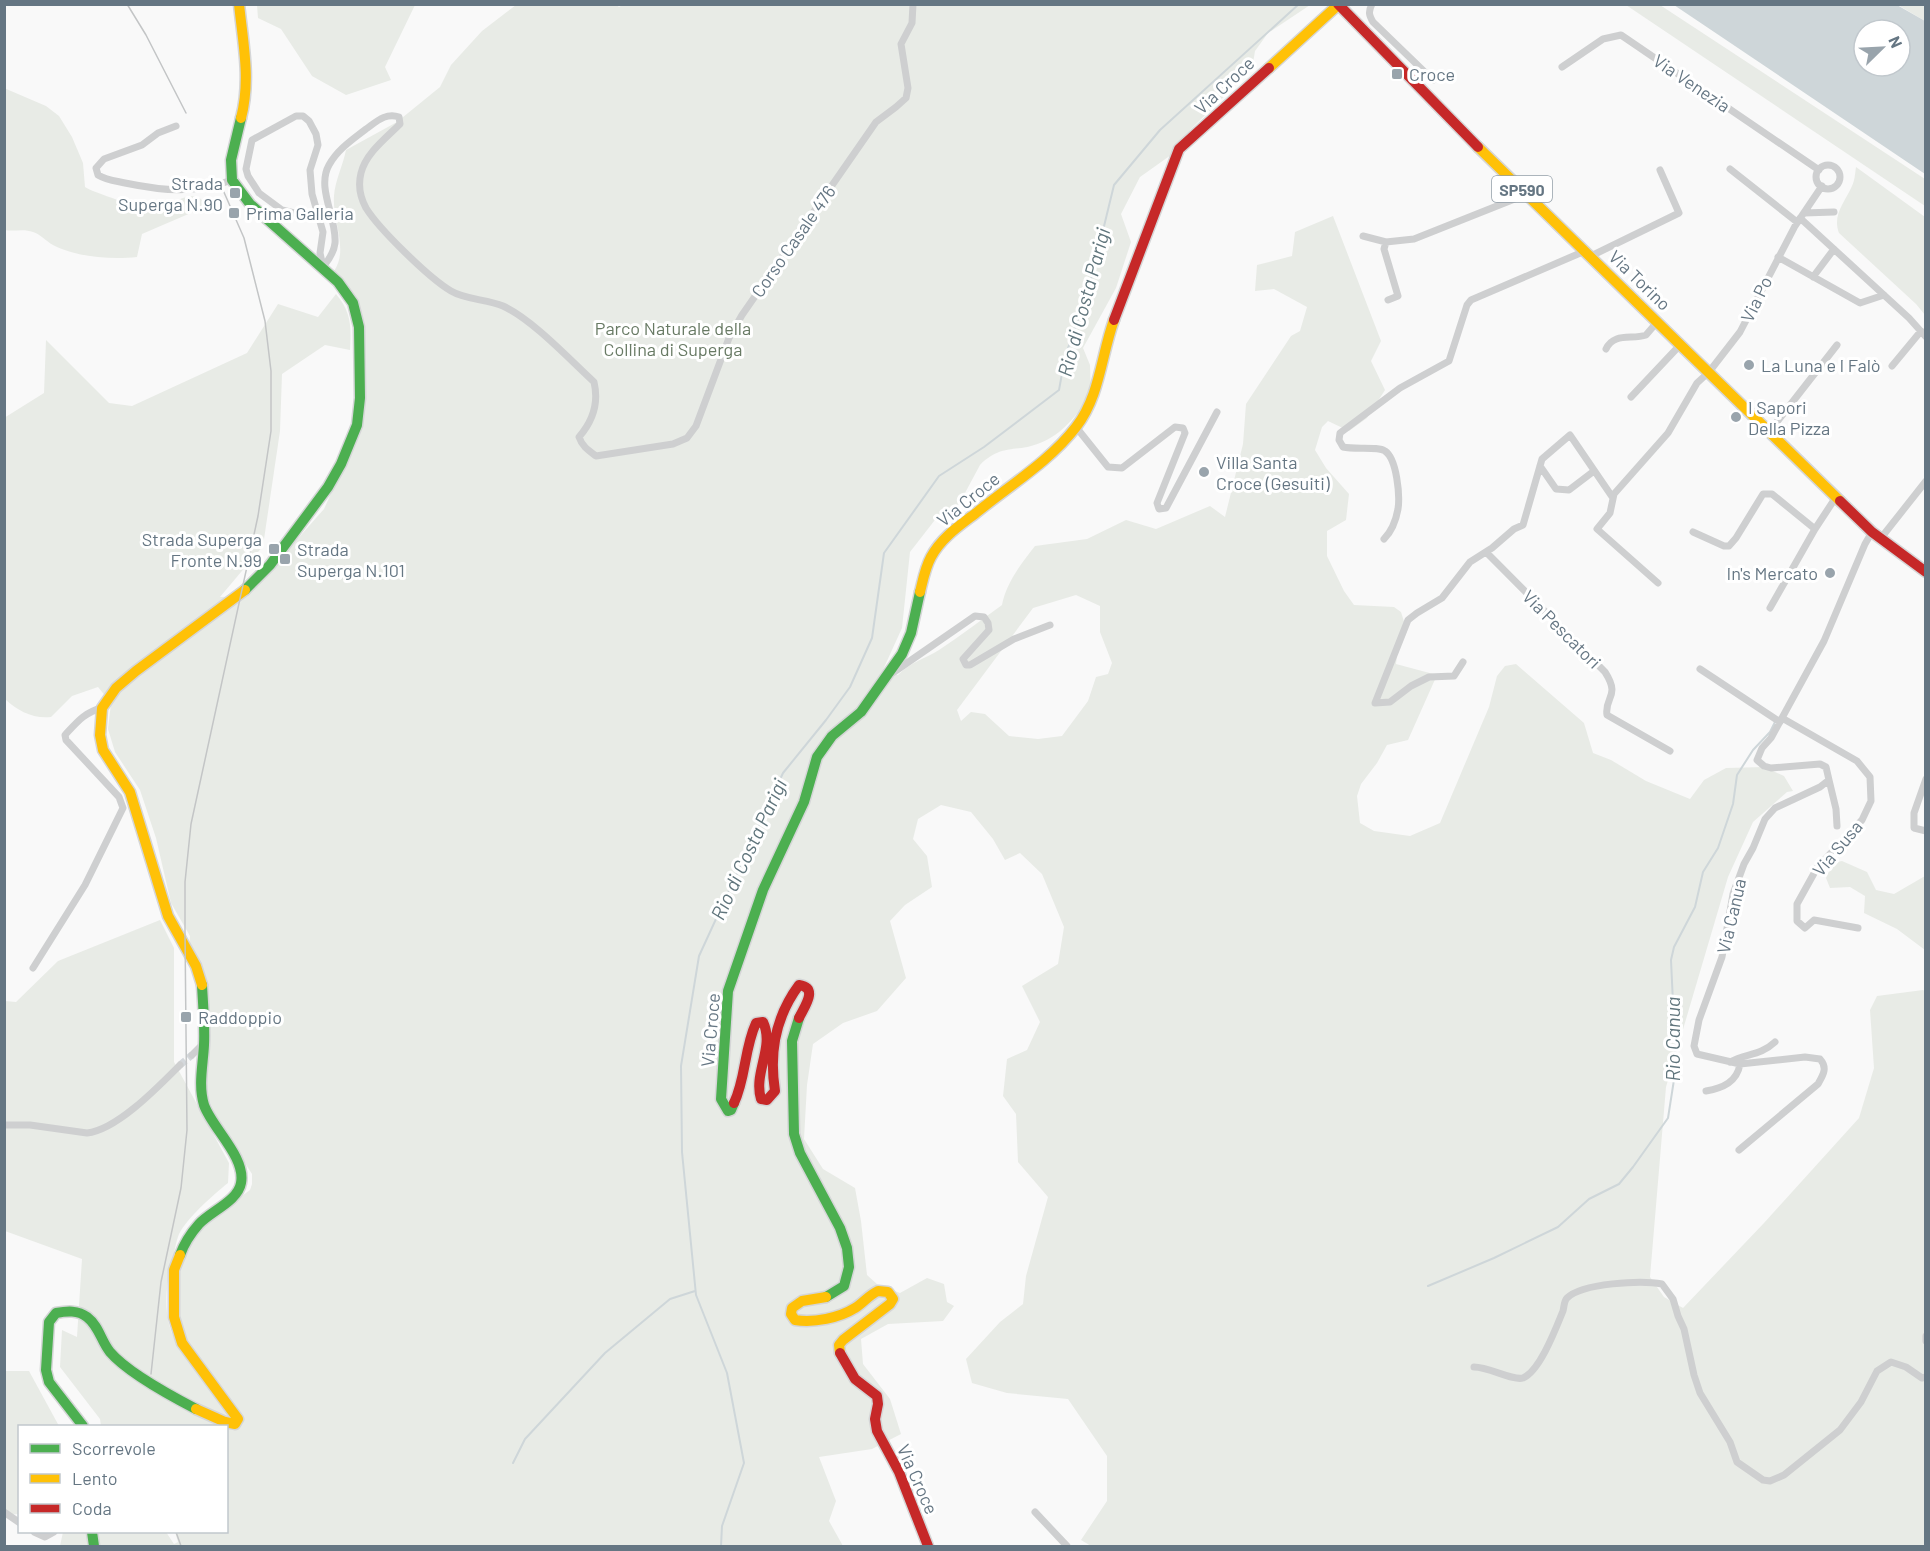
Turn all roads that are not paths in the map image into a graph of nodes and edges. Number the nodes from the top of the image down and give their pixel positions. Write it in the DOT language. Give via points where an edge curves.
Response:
graph roads {
  1 [pos="239,4"];
  2 [pos="913,4"];
  3 [pos="1372,4"];
  4 [pos="1338,5"];
  5 [pos="1409,57"];
  6 [pos="1400,67"];
  7 [pos="1562,67"];
  8 [pos="1432,80"];
  9 [pos="176,126"];
  10 [pos="1730,169"];
  11 [pos="1660,170"];
  12 [pos="1819,170"];
  13 [pos="232,180"];
  14 [pos="1822,186"];
  15 [pos="1527,194"];
  16 [pos="1834,212"];
  17 [pos="1800,218"];
  18 [pos="319,219"];
  19 [pos="1363,236"];
  20 [pos="1386,242"];
  21 [pos="1834,249"];
  22 [pos="1588,253"];
  23 [pos="1778,257"];
  24 [pos="323,267"];
  25 [pos="1813,277"];
  26 [pos="1884,295"];
  27 [pos="1388,300"];
  28 [pos="1658,321"];
  29 [pos="1923,334"];
  30 [pos="1681,344"];
  31 [pos="1837,345"];
  32 [pos="1606,349"];
  33 [pos="1892,366"];
  34 [pos="1709,372"];
  35 [pos="1631,397"];
  36 [pos="1217,412"];
  37 [pos="1076,428"];
  38 [pos="1769,432"];
  39 [pos="1540,466"];
  40 [pos="1594,471"];
  41 [pos="1926,482"];
  42 [pos="1836,497"];
  43 [pos="1613,498"];
  44 [pos="1815,529"];
  45 [pos="1693,532"];
  46 [pos="1877,535"];
  47 [pos="1384,539"];
  48 [pos="1486,552"];
  49 [pos="1926,572"];
  50 [pos="1658,582"];
  51 [pos="1770,608"];
  52 [pos="1050,625"];
  53 [pos="1463,662"];
  54 [pos="1700,669"];
  55 [pos="887,673"];
  56 [pos="102,708"];
  57 [pos="1781,720"];
  58 [pos="1670,751"];
  59 [pos="1926,779"];
  60 [pos="1829,780"];
  61 [pos="1837,826"];
  62 [pos="1926,831"];
  63 [pos="1858,928"];
  64 [pos="33,968"];
  65 [pos="1775,1042"];
  66 [pos="204,1043"];
  67 [pos="192,1055"];
  68 [pos="1730,1062"];
  69 [pos="1740,1064"];
  70 [pos="180,1065"];
  71 [pos="1706,1091"];
  72 [pos="4,1125"];
  73 [pos="1739,1150"];
  74 [pos="1926,1336"];
  75 [pos="1926,1341"];
  76 [pos="1474,1367"];
  77 [pos="1926,1377"];
  78 [pos="82,1425"];
  79 [pos="4,1512"];
  80 [pos="1035,1512"];
  81 [pos="18,1522"];
  82 [pos="37,1533"];
  83 [pos="52,1533"];
  84 [pos="928,1546"];
  85 [pos="1067,1546"];
  1 -- 13 [label="street" via="246,100 231,160"];
  2 -- 24 [label="street, Corso Casale 476" via="912,23 901,44 906,98 876,122 751,300 729,338 696,426 687,438 673,444 596,456 579,437 593,419 594,382 518,315 502,306 452,292 408,255 367,209 359,186 367,158 400,124 396,115 380,119 344,146 329,165 325,178 335,243"];
  3 -- 5 [label="street" via="1369,14 1373,22"];
  4 -- 6 [label="street, Via Torino / SP590"];
  4 -- 37 [label="street, Via Croce" via="1179,149 1108,337 1092,402"];
  5 -- 6 [label="street"];
  5 -- 8 [label="street"];
  6 -- 15 [label="street, Via Torino / SP590"];
  7 -- 12 [label="street, Via Venezia" via="1603,39 1621,35"];
  9 -- 13 [label="street" via="142,145 100,161 96,172 108,179 167,191 212,187"];
  10 -- 17 [label="street"];
  11 -- 22 [label="street" via="1679,213"];
  12 -- 14 [label="street" via="1818,181"];
  12 -- 14 [label="street" via="1828,165 1839,172 1837,184 1832,188"];
  13 -- 24 [label="street" via="250,204"];
  14 -- 17 [label="street, Via Po"];
  15 -- 20 [label="street" via="1414,239"];
  15 -- 22 [label="street, Via Torino / SP590"];
  16 -- 17 [label="street"];
  17 -- 21 [label="street"];
  17 -- 23 [label="street, Via Po"];
  18 -- 18 [label="street" via="282,210 259,194 248,176 252,140 296,116 309,121 316,134 318,145 310,170"];
  18 -- 24 [label="street"];
  19 -- 20 [label="street"];
  20 -- 27 [label="street" via="1384,249 1398,296"];
  21 -- 25 [label="street"];
  21 -- 26 [label="street"];
  22 -- 28 [label="street, Via Torino / SP590"];
  22 -- 47 [label="street" via="1471,300 1449,361 1400,388 1340,433 1343,447 1378,448 1393,460 1398,509"];
  23 -- 25 [label="street"];
  23 -- 34 [label="street, Via Po" via="1740,332"];
  24 -- 56 [label="street" via="353,303 359,327 358,417 341,464 301,526 251,586 136,671 116,688"];
  25 -- 26 [label="street" via="1860,303"];
  26 -- 29 [label="street"];
  28 -- 30 [label="street, Via Torino / SP590"];
  28 -- 32 [label="street" via="1646,334 1620,338"];
  29 -- 33 [label="street"];
  30 -- 34 [label="street, Via Torino / SP590"];
  30 -- 35 [label="street"];
  31 -- 38 [label="street"];
  34 -- 38 [label="street, Via Torino / SP590"];
  34 -- 43 [label="street" via="1697,383 1668,433"];
  36 -- 37 [label="street" via="1166,508 1159,509 1157,503 1185,433 1183,428 1175,427 1122,468 1114,469 1108,467"];
  37 -- 55 [label="street, Via Croce" via="1052,452 945,537 924,573 903,654"];
  38 -- 42 [label="street, Via Torino / SP590"];
  39 -- 40 [label="street" via="1556,489 1569,490"];
  39 -- 40 [label="street" via="1542,459 1570,435"];
  39 -- 48 [label="street" via="1523,525"];
  40 -- 43 [label="street"];
  41 -- 46 [label="street"];
  42 -- 44 [label="street"];
  42 -- 46 [label="street, Via Torino / SP590"];
  43 -- 50 [label="street" via="1610,513 1597,529"];
  44 -- 45 [label="street" via="1772,494 1763,494 1729,546"];
  44 -- 51 [label="street"];
  46 -- 49 [label="street, Via Torino / SP590"];
  46 -- 57 [label="street" via="1865,544 1824,640"];
  48 -- 53 [label="street" via="1470,562 1442,598 1408,620 1375,703 1390,702 1429,677 1454,676"];
  48 -- 58 [label="street, Via Pescatori" via="1605,672 1612,696 1607,715"];
  52 -- 55 [label="street" via="966,665 963,659 989,630 984,617 975,616"];
  54 -- 57 [label="street"];
  55 -- 84 [label="street, Via Croce" via="861,712 832,736 817,757 804,802 763,890 728,991 721,1099 725,1108 731,1110 751,1032 756,1023 763,1022 768,1035 758,1078 759,1095 761,1099 771,1097 775,1091 772,1054 779,1022 795,990 799,985 805,986 810,995 793,1034 794,1134 808,1171 843,1235 849,1275 844,1286 821,1298 795,1304 791,1314 800,1322 841,1314 873,1294 892,1294 890,1304 843,1340 839,1351 855,1379 877,1396 877,1431 899,1472"];
  56 -- 64 [label="street" via="89,711 65,735 66,740 119,797 123,808 85,885"];
  56 -- 66 [label="street" via="103,750 130,792 168,916 200,975"];
  57 -- 60 [label="street" via="1759,753 1760,764 1771,768 1820,764 1826,767"];
  57 -- 63 [label="street, Via Susa" via="1857,761 1870,777 1871,801 1862,820 1817,868 1797,904 1797,921 1805,928 1814,920"];
  59 -- 62 [label="street" via="1914,813 1914,828"];
  60 -- 61 [label="street"];
  60 -- 68 [label="street, Via Canua" via="1770,812 1743,864 1733,894 1722,957 1694,1046 1697,1054"];
  65 -- 68 [label="street, Via Canua" via="1758,1054"];
  66 -- 67 [label="street"];
  66 -- 78 [label="street" via="200,1093 207,1113 240,1167 243,1181 237,1193 200,1222 183,1247 174,1270 174,1317 182,1343 238,1419 229,1425 211,1417 137,1372 111,1353 91,1319 72,1310 56,1313 49,1322 46,1370 50,1382"];
  68 -- 69 [label="street, Via Canua"];
  69 -- 71 [label="street" via="1732,1082"];
  69 -- 73 [label="street, Via Canua" via="1805,1057 1820,1059 1825,1071 1818,1084 1792,1108"];
  70 -- 72 [label="street" via="142,1102 96,1132"];
  74 -- 75 [label="street"];
  76 -- 77 [label="street" via="1518,1379 1526,1377 1553,1334 1566,1299 1578,1292 1614,1284 1662,1284 1673,1299 1684,1329 1700,1393 1730,1442 1737,1462 1756,1477 1770,1481 1784,1475 1840,1430 1877,1371 1891,1362"];
  79 -- 81 [label="street"];
  80 -- 85 [label="street"];
  82 -- 83 [label="street"];
}
